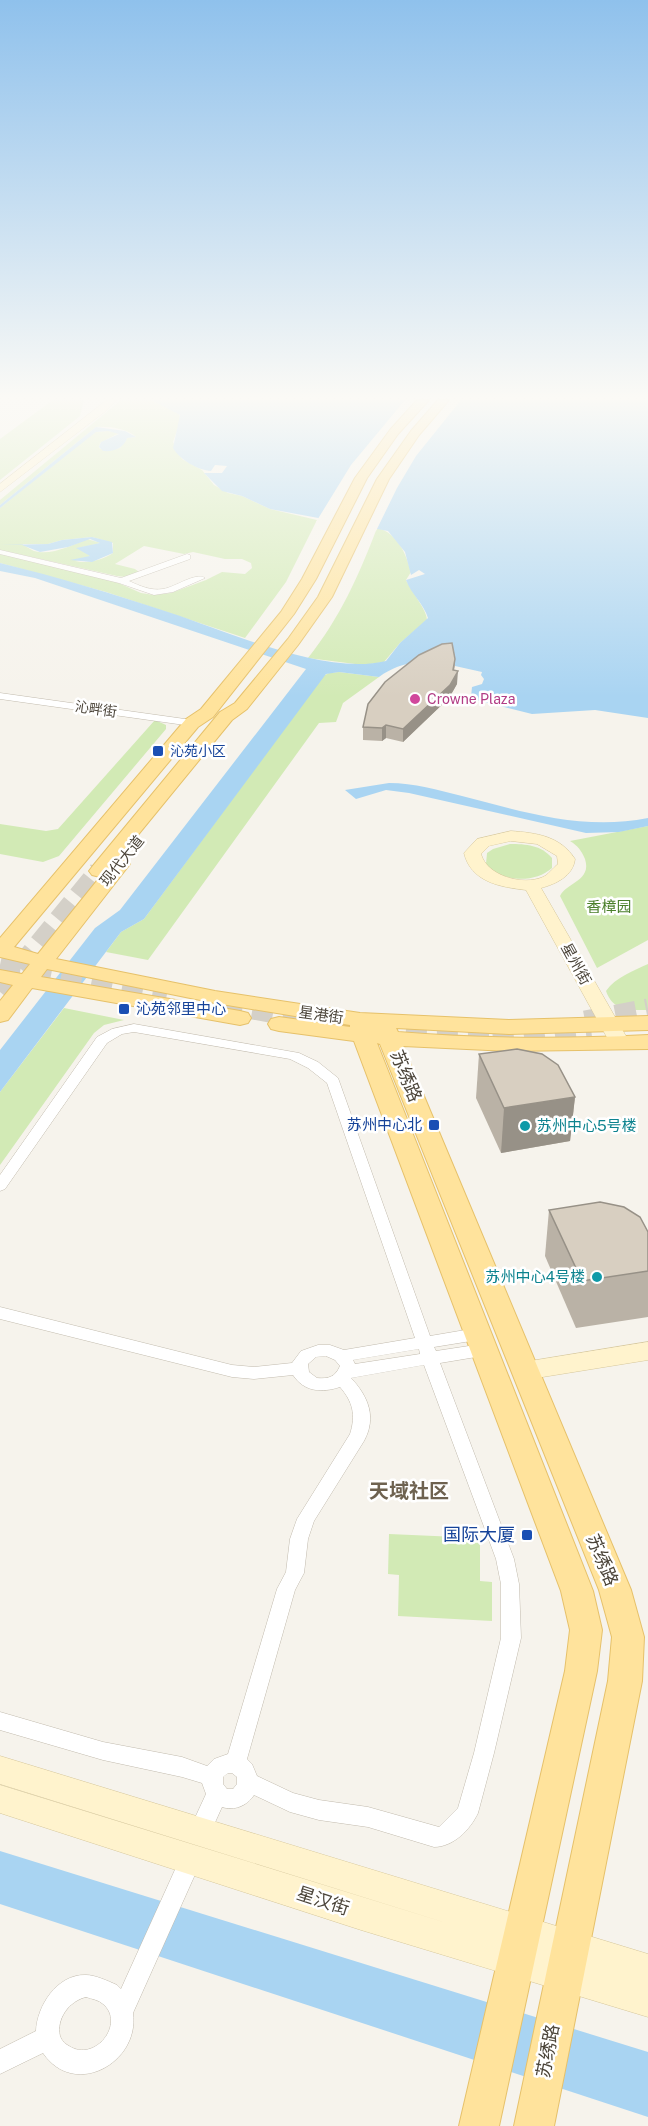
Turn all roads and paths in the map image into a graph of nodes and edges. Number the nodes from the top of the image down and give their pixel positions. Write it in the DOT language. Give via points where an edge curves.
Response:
graph roads {
  1 [pos="349,499"];
  2 [pos="373,499"];
  3 [pos="0,552"];
  4 [pos="187,557"];
  5 [pos="201,579"];
  6 [pos="122,581"];
  7 [pos="0,696"];
  8 [pos="241,706"];
  9 [pos="200,718"];
  10 [pos="531,884"];
  11 [pos="0,950"];
  12 [pos="53,964"];
  13 [pos="0,976"];
  14 [pos="28,981"];
  15 [pos="87,981"];
  16 [pos="0,1015"];
  17 [pos="609,1023"];
  18 [pos="648,1023"];
  19 [pos="374,1029"];
  20 [pos="648,1042"];
  21 [pos="620,1043"];
  22 [pos="0,1186"];
  23 [pos="0,1313"];
  24 [pos="479,1342"];
  25 [pos="427,1350"];
  26 [pos="648,1351"];
  27 [pos="300,1368"];
  28 [pos="344,1368"];
  29 [pos="524,1371"];
  30 [pos="638,1639"];
  31 [pos="0,1720"];
  32 [pos="235,1764"];
  33 [pos="0,1770"];
  34 [pos="248,1782"];
  35 [pos="214,1786"];
  36 [pos="0,1799"];
  37 [pos="190,1860"];
  38 [pos="516,1960"];
  39 [pos="648,1971"];
  40 [pos="563,1976"];
  41 [pos="648,2000"];
  42 [pos="122,2012"];
  43 [pos="49,2037"];
  44 [pos="0,2062"];
  45 [pos="536,2113"];
  46 [pos="479,2126"];
  1 -- 9 [label="main road, 现代大道" via="299,595"];
  2 -- 8 [label="main road, 现代大道" via="325,597"];
  3 -- 6 [label="street"];
  4 -- 6 [label="street"];
  5 -- 6 [label="street" via="160,593"];
  7 -- 9 [label="street, 沁畔街"];
  8 -- 9 [label="main road, 现代大道" via="226,716 92,870 206,724"];
  8 -- 12 [label="main road, 现代大道" via="236,718"];
  9 -- 11 [label="main road, 现代大道"];
  10 -- 10 [label="main road" via="562,873 567,859 556,846 534,838 511,836 490,840 476,848 474,866 483,874 505,882"];
  10 -- 17 [label="main road, 星州街"];
  11 -- 12 [label="main road, 星港街"];
  12 -- 14 [label="main road, 现代大道"];
  12 -- 15 [label="main road, 星港街"];
  13 -- 14 [label="main road, 星港街"];
  14 -- 15 [label="main road, 星港街"];
  14 -- 16 [label="main road, 现代大道"];
  15 -- 19 [label="main road, 星港街" via="280,1025"];
  17 -- 18 [label="main road, 星港街"];
  17 -- 19 [label="main road, 星港街"];
  17 -- 21 [label="main road, 星州街"];
  19 -- 21 [label="main road, 星港街" via="509,1045"];
  19 -- 24 [label="main road, 苏绣路"];
  19 -- 29 [label="main road, 苏绣路"];
  20 -- 21 [label="main road, 星港街"];
  22 -- 25 [label="street" via="102,1040 111,1033 134,1028 294,1056 313,1065 333,1082"];
  23 -- 27 [label="street" via="232,1371"];
  24 -- 25 [label="street"];
  24 -- 38 [label="main road, 苏绣路" via="577,1591 586,1630 581,1671"];
  25 -- 28 [label="street"];
  25 -- 34 [label="street" via="505,1559 510,1584 511,1638 467,1813 450,1832 434,1837 368,1817 290,1802"];
  26 -- 29 [label="main road"];
  27 -- 28 [label="street" via="304,1378 316,1384 330,1384"];
  27 -- 28 [label="street" via="303,1358 315,1351 330,1350"];
  28 -- 32 [label="street" via="359,1395 362,1424 306,1519 295,1574 286,1589"];
  29 -- 30 [label="main road, 苏绣路"];
  30 -- 40 [label="main road, 苏绣路" via="625,1681"];
  31 -- 35 [label="street" via="103,1751 182,1767"];
  32 -- 34 [label="street" via="245,1771"];
  32 -- 35 [label="street" via="218,1768"];
  33 -- 37 [label="main road, 星汉街"];
  34 -- 35 [label="street" via="243,1792 233,1797 222,1797"];
  35 -- 37 [label="street"];
  36 -- 37 [label="main road, 星汉街"];
  37 -- 38 [label="main road, 星汉街"];
  37 -- 42 [label="street"];
  38 -- 40 [label="main road, 星汉街"];
  38 -- 46 [label="main road, 苏绣路"];
  39 -- 40 [label="main road, 星汉街"];
  40 -- 41 [label="main road, 星汉街"];
  40 -- 45 [label="main road, 苏绣路"];
  42 -- 43 [label="street" via="115,1997 102,1988 86,1986 69,1991 56,2003 48,2020"];
  42 -- 43 [label="street" via="123,2027 117,2042 94,2061 79,2064 65,2060 54,2050"];
  43 -- 44 [label="street"];
}
